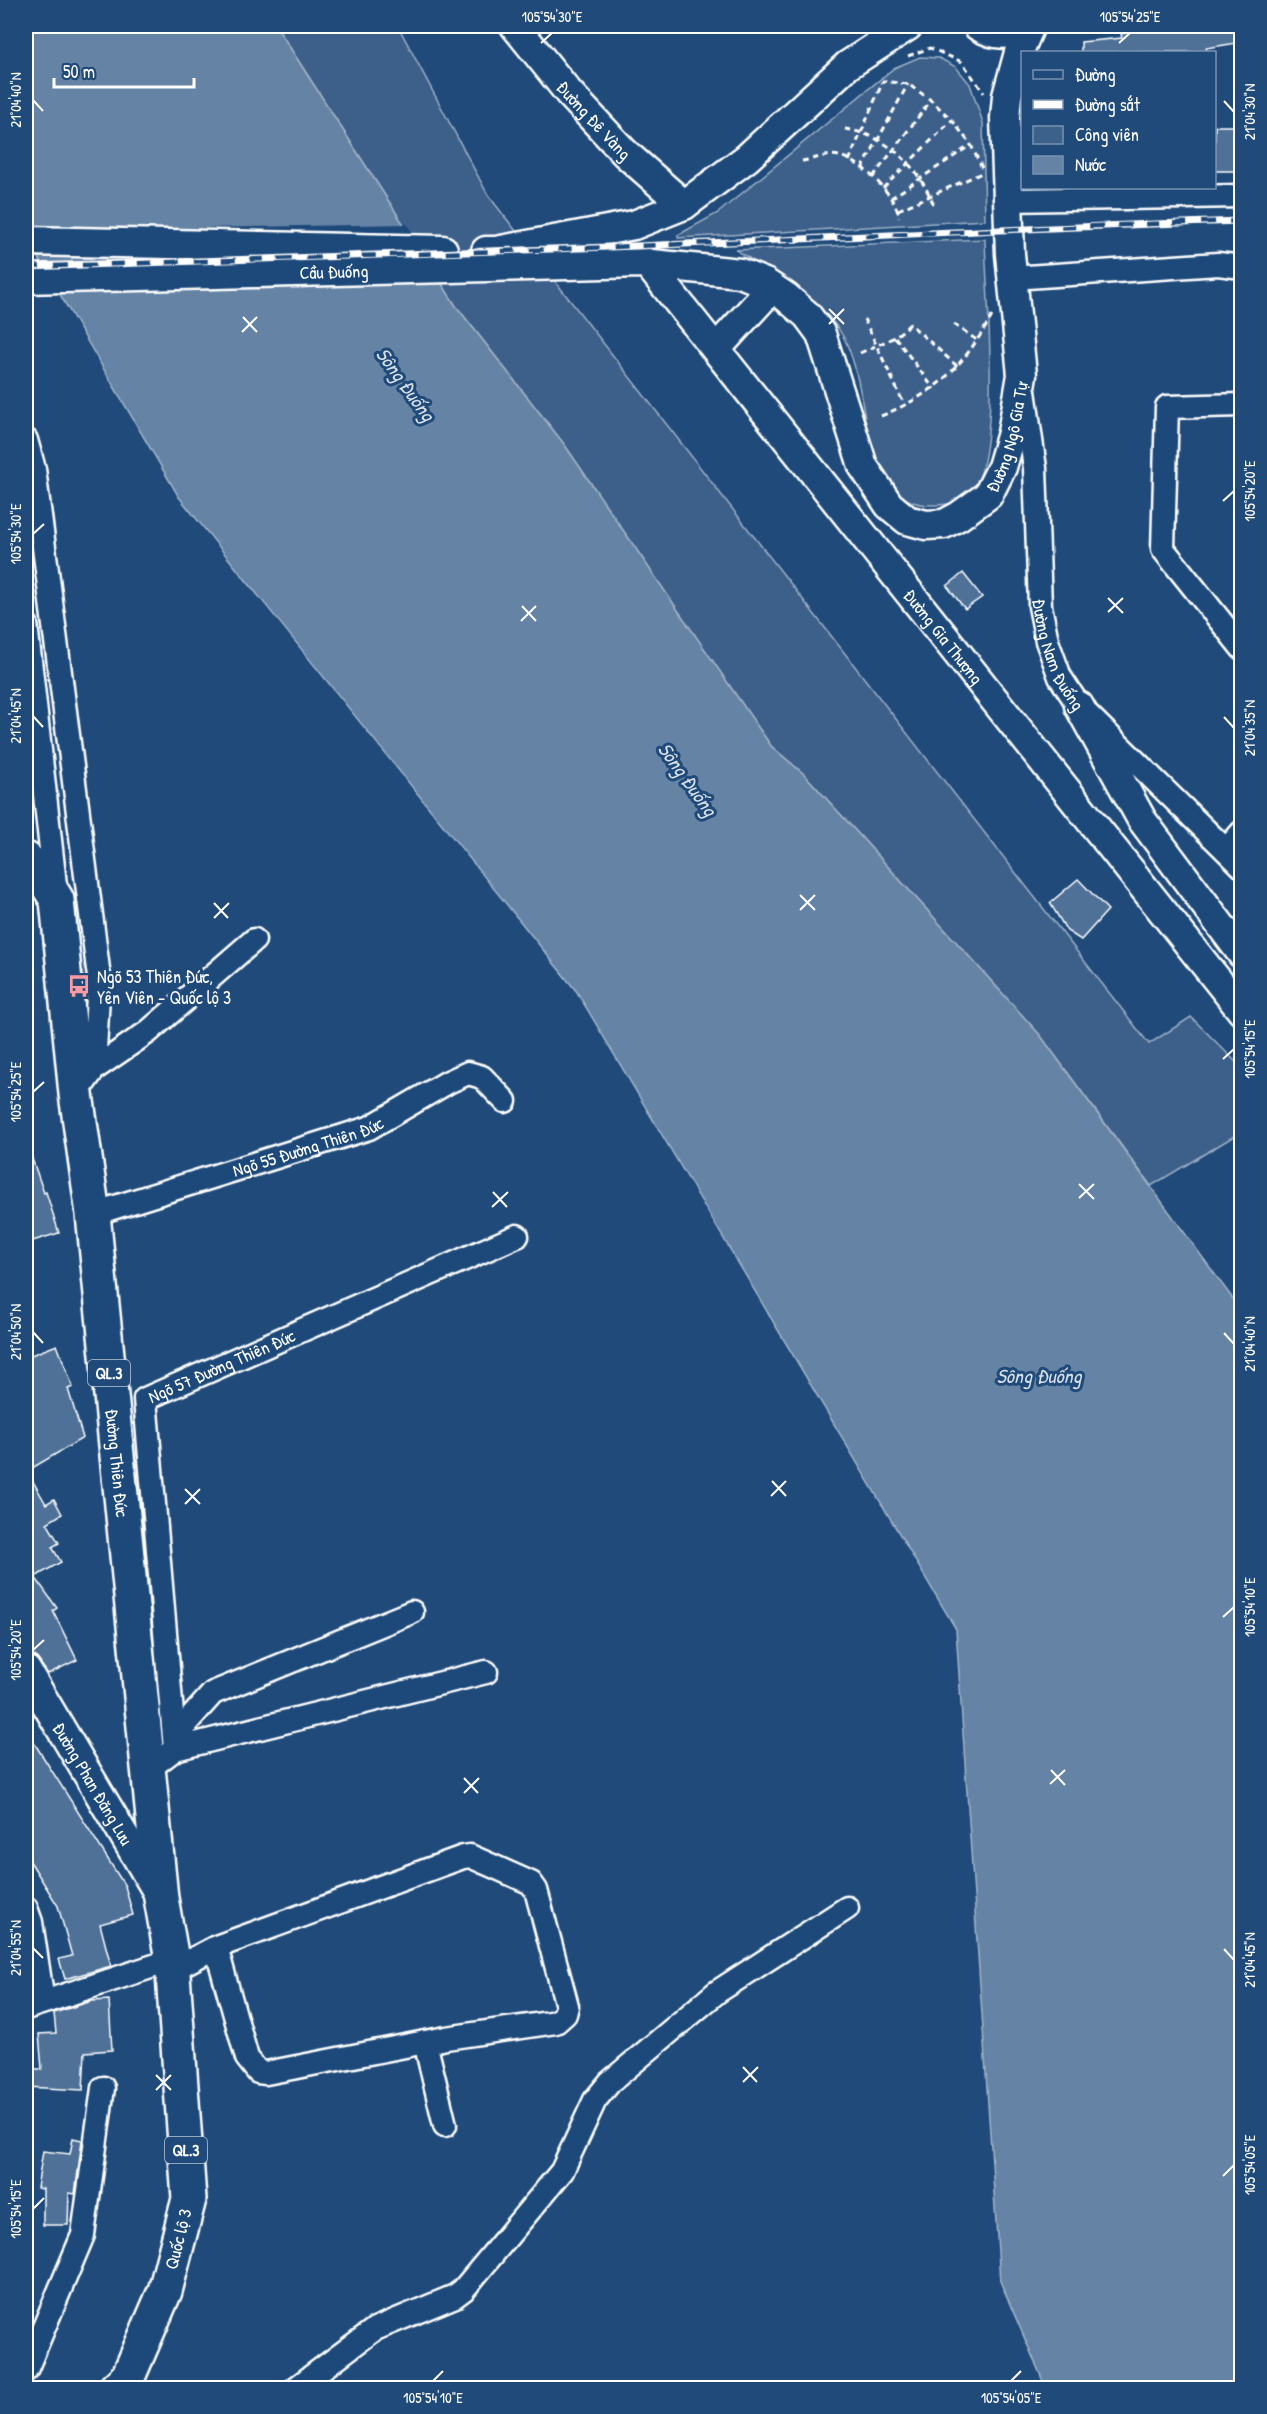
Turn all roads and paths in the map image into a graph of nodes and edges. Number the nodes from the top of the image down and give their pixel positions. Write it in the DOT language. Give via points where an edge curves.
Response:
graph roads {
  1 [pos="515,26"];
  2 [pos="908,26"];
  3 [pos="978,26"];
  4 [pos="1028,26"];
  5 [pos="897,59"];
  6 [pos="908,84"];
  7 [pos="985,95"];
  8 [pos="931,100"];
  9 [pos="952,120"];
  10 [pos="844,129"];
  11 [pos="860,132"];
  12 [pos="878,140"];
  13 [pos="971,145"];
  14 [pos="894,150"];
  15 [pos="802,161"];
  16 [pos="849,161"];
  17 [pos="909,162"];
  18 [pos="862,169"];
  19 [pos="984,172"];
  20 [pos="873,177"];
  21 [pos="921,178"];
  22 [pos="987,180"];
  23 [pos="883,188"];
  24 [pos="930,196"];
  25 [pos="1242,196"];
  26 [pos="891,198"];
  27 [pos="1006,200"];
  28 [pos="684,205"];
  29 [pos="935,208"];
  30 [pos="898,210"];
  31 [pos="899,217"];
  32 [pos="26,241"];
  33 [pos="644,263"];
  34 [pos="1242,267"];
  35 [pos="1012,278"];
  36 [pos="26,279"];
  37 [pos="772,288"];
  38 [pos="994,312"];
  39 [pos="864,319"];
  40 [pos="954,324"];
  41 [pos="895,337"];
  42 [pos="978,341"];
  43 [pos="877,347"];
  44 [pos="716,349"];
  45 [pos="860,353"];
  46 [pos="958,367"];
  47 [pos="1022,375"];
  48 [pos="934,389"];
  49 [pos="1242,405"];
  50 [pos="904,406"];
  51 [pos="881,416"];
  52 [pos="26,440"];
  53 [pos="26,624"];
  54 [pos="1242,648"];
  55 [pos="1079,706"];
  56 [pos="1242,832"];
  57 [pos="1234,858"];
  58 [pos="26,859"];
  59 [pos="57,900"];
  60 [pos="254,940"];
  61 [pos="1242,954"];
  62 [pos="1242,1011"];
  63 [pos="85,1081"];
  64 [pos="505,1101"];
  65 [pos="93,1214"];
  66 [pos="517,1236"];
  67 [pos="412,1612"];
  68 [pos="26,1670"];
  69 [pos="486,1672"];
  70 [pos="162,1759"];
  71 [pos="161,1898"];
  72 [pos="26,1908"];
  73 [pos="847,1908"];
  74 [pos="216,1947"];
  75 [pos="172,1965"];
  76 [pos="34,2005"];
  77 [pos="425,2042"];
  78 [pos="103,2088"];
  79 [pos="446,2125"];
  80 [pos="26,2370"];
  81 [pos="128,2385"];
  82 [pos="296,2388"];
  1 -- 28 [label="main road, Đường Đê Vàng" via="625,153"];
  2 -- 28 [label="main road" via="848,65 747,158"];
  3 -- 4 [label="main road" via="1003,34"];
  4 -- 27 [label="main road, Đường Ngô Gia Tự" via="1007,96"];
  5 -- 7 [label="path" via="930,48 962,62"];
  6 -- 8 [label="path"];
  6 -- 11 [label="path" via="883,81"];
  6 -- 12 [label="path"];
  8 -- 9 [label="path"];
  8 -- 14 [label="path"];
  9 -- 13 [label="path"];
  9 -- 17 [label="path"];
  10 -- 11 [label="path"];
  11 -- 12 [label="path"];
  11 -- 16 [label="path"];
  12 -- 14 [label="path"];
  12 -- 18 [label="path"];
  13 -- 19 [label="path"];
  13 -- 21 [label="path"];
  14 -- 17 [label="path"];
  14 -- 20 [label="path"];
  15 -- 16 [label="path" via="838,155"];
  16 -- 18 [label="path"];
  17 -- 21 [label="path"];
  17 -- 23 [label="path"];
  18 -- 20 [label="path"];
  19 -- 22 [label="path"];
  19 -- 24 [label="path"];
  20 -- 23 [label="path"];
  21 -- 24 [label="path"];
  21 -- 26 [label="path"];
  23 -- 26 [label="path"];
  24 -- 29 [label="path"];
  24 -- 30 [label="path"];
  25 -- 27 [label="street"];
  26 -- 30 [label="path"];
  27 -- 35 [label="main road, Đường Ngô Gia Tự"];
  28 -- 32 [label="main road, Cầu Đuống" via="634,225 496,251"];
  30 -- 31 [label="path"];
  33 -- 36 [label="main road, Cầu Đuống"];
  33 -- 37 [label="main road, Đường Ngô Gia Tự" via="740,273"];
  33 -- 44 [label="main road, Đường Gia Thượng"];
  34 -- 35 [label="street" via="1218,264"];
  35 -- 47 [label="main road, Đường Ngô Gia Tự"];
  37 -- 44 [label="main road"];
  37 -- 47 [label="main road, Đường Ngô Gia Tự" via="807,315 821,334 863,466 889,505 907,520 944,524 988,495 1002,466"];
  38 -- 42 [label="path"];
  39 -- 43 [label="path"];
  40 -- 42 [label="path"];
  41 -- 43 [label="path"];
  41 -- 46 [label="path" via="910,324"];
  41 -- 48 [label="path"];
  42 -- 46 [label="path"];
  43 -- 45 [label="path"];
  43 -- 50 [label="path"];
  44 -- 62 [label="main road, Đường Gia Thượng"];
  46 -- 48 [label="path"];
  47 -- 55 [label="street, Đường Nam Đuống" via="1034,464 1042,618 1060,676"];
  48 -- 50 [label="path"];
  49 -- 54 [label="street" via="1167,407 1163,549"];
  50 -- 51 [label="path"];
  52 -- 63 [label="street" via="35,481 99,977"];
  53 -- 59 [label="street"];
  55 -- 57 [label="street, Đường Nam Đuống"];
  55 -- 61 [label="main road" via="1142,820"];
  56 -- 57 [label="street"];
  58 -- 59 [label="highway, Đường Thiên Đức / QL.3"];
  59 -- 63 [label="highway, Đường Thiên Đức / QL.3"];
  60 -- 63 [label="street"];
  63 -- 65 [label="highway, Đường Thiên Đức / QL.3"];
  64 -- 65 [label="street, Ngõ 55 Đường Thiên Đức" via="482,1077 468,1073 369,1128"];
  65 -- 70 [label="highway, Đường Thiên Đức / QL.3"];
  66 -- 70 [label="street, Ngõ 57 Đường Thiên Đức" via="145,1399"];
  67 -- 70 [label="street" via="213,1693"];
  68 -- 71 [label="main road, Đường Phan Đăng Lưu"];
  69 -- 70 [label="street"];
  70 -- 71 [label="highway, Đường Thiên Đức / QL.3"];
  71 -- 75 [label="highway, Quốc lộ 3 / QL.3"];
  72 -- 76 [label="street" via="31,1923"];
  73 -- 82 [label="street" via="717,1992 610,2082 596,2100 562,2171 463,2290 375,2329"];
  74 -- 75 [label="street"];
  74 -- 77 [label="street" via="247,2058 258,2072"];
  74 -- 77 [label="street" via="463,1857 471,1856 531,1883 567,2006 565,2014 556,2022"];
  75 -- 76 [label="street"];
  75 -- 81 [label="highway, Quốc lộ 3 / QL.3" via="189,2199 165,2290"];
  77 -- 79 [label="street"];
  78 -- 80 [label="street" via="82,2235"];
}
